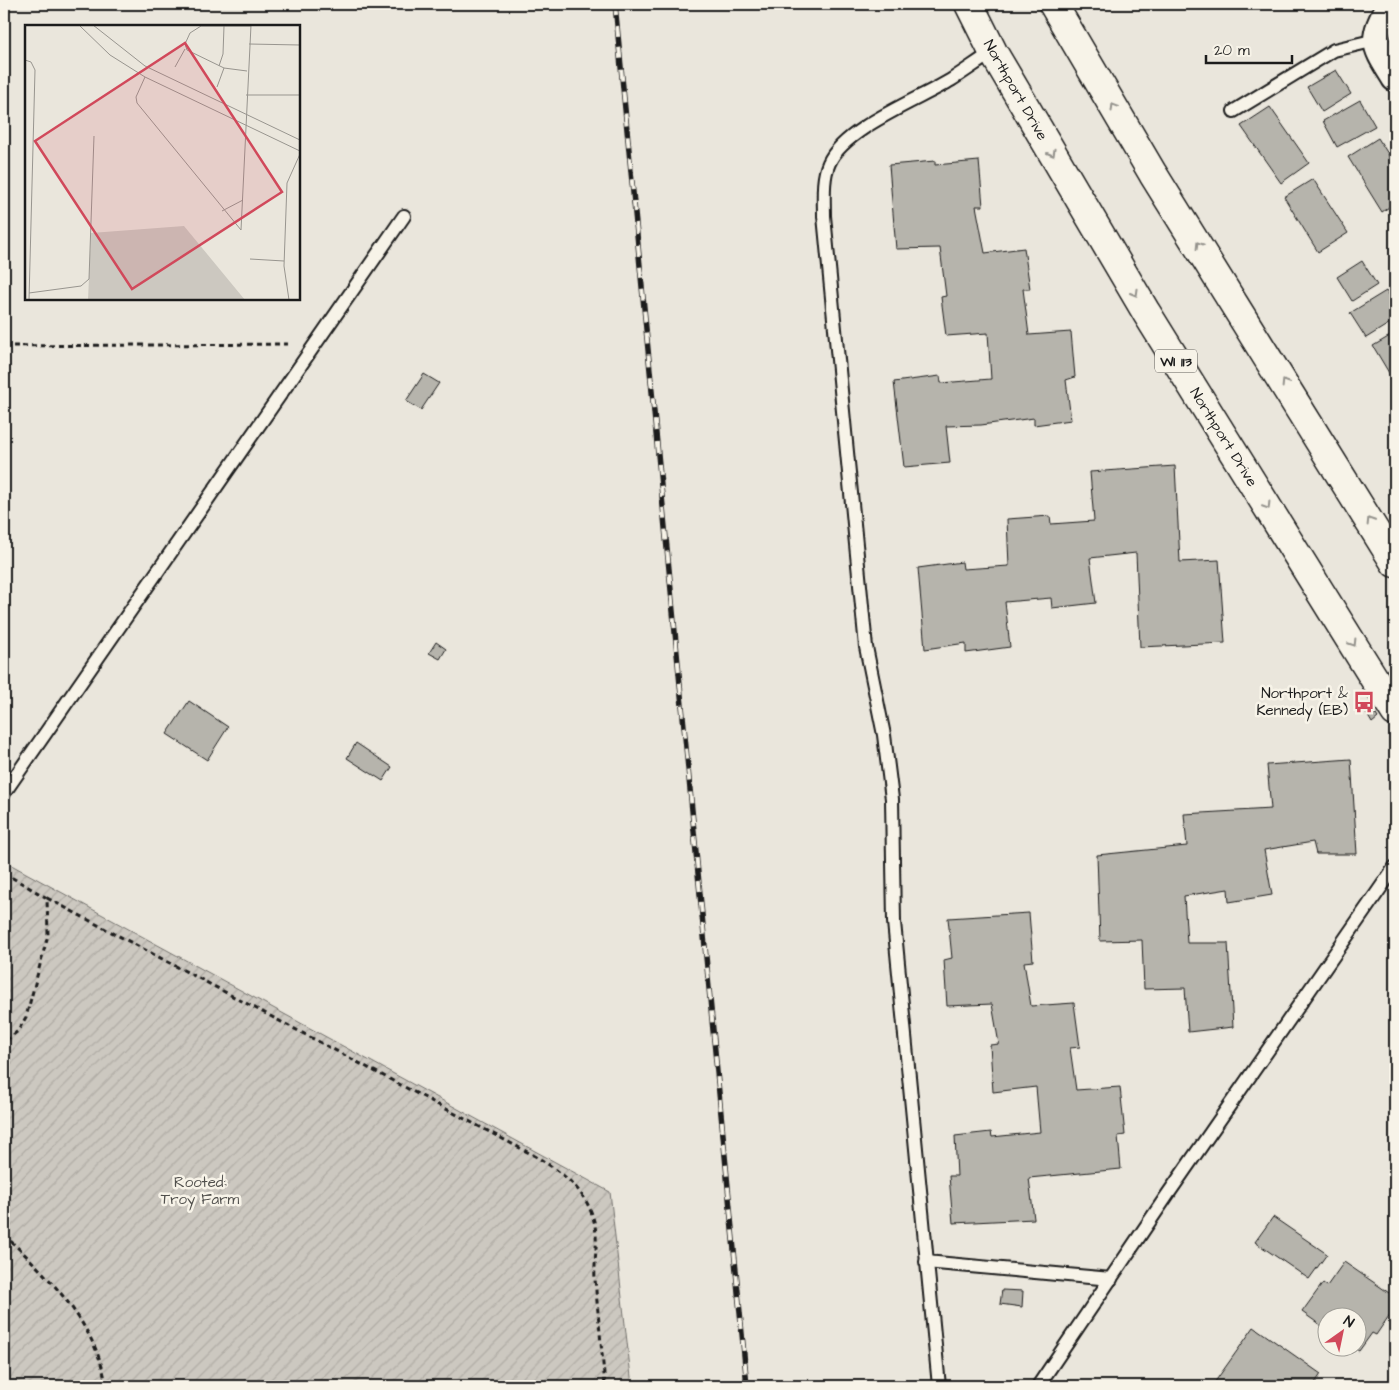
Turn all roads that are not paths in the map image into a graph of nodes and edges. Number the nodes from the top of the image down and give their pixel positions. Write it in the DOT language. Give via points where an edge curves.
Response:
graph roads {
  1 [pos="969,4"];
  2 [pos="1053,4"];
  3 [pos="1382,23"];
  4 [pos="992,52"];
  5 [pos="1395,78"];
  6 [pos="1234,111"];
  7 [pos="404,216"];
  8 [pos="1395,563"];
  9 [pos="1395,712"];
  10 [pos="4,793"];
  11 [pos="1395,867"];
  12 [pos="926,1262"];
  13 [pos="1110,1279"];
  14 [pos="940,1386"];
  15 [pos="1038,1386"];
  1 -- 4 [label="main road, Northport Drive / WI 113"];
  8 -- 2 [label="main road, one-way" via="1153,174"];
  3 -- 5 [label="street" via="1379,52"];
  3 -- 6 [label="lane"];
  4 -- 9 [label="main road, Northport Drive / WI 113, one-way" via="1146,312"];
  4 -- 12 [label="lane" via="848,140 829,163 824,188 841,408 866,647 884,735 892,799 894,922"];
  7 -- 10 [label="lane"];
  11 -- 13 [label="lane"];
  12 -- 13 [label="lane"];
  12 -- 14 [label="lane"];
  13 -- 15 [label="lane"];
}
